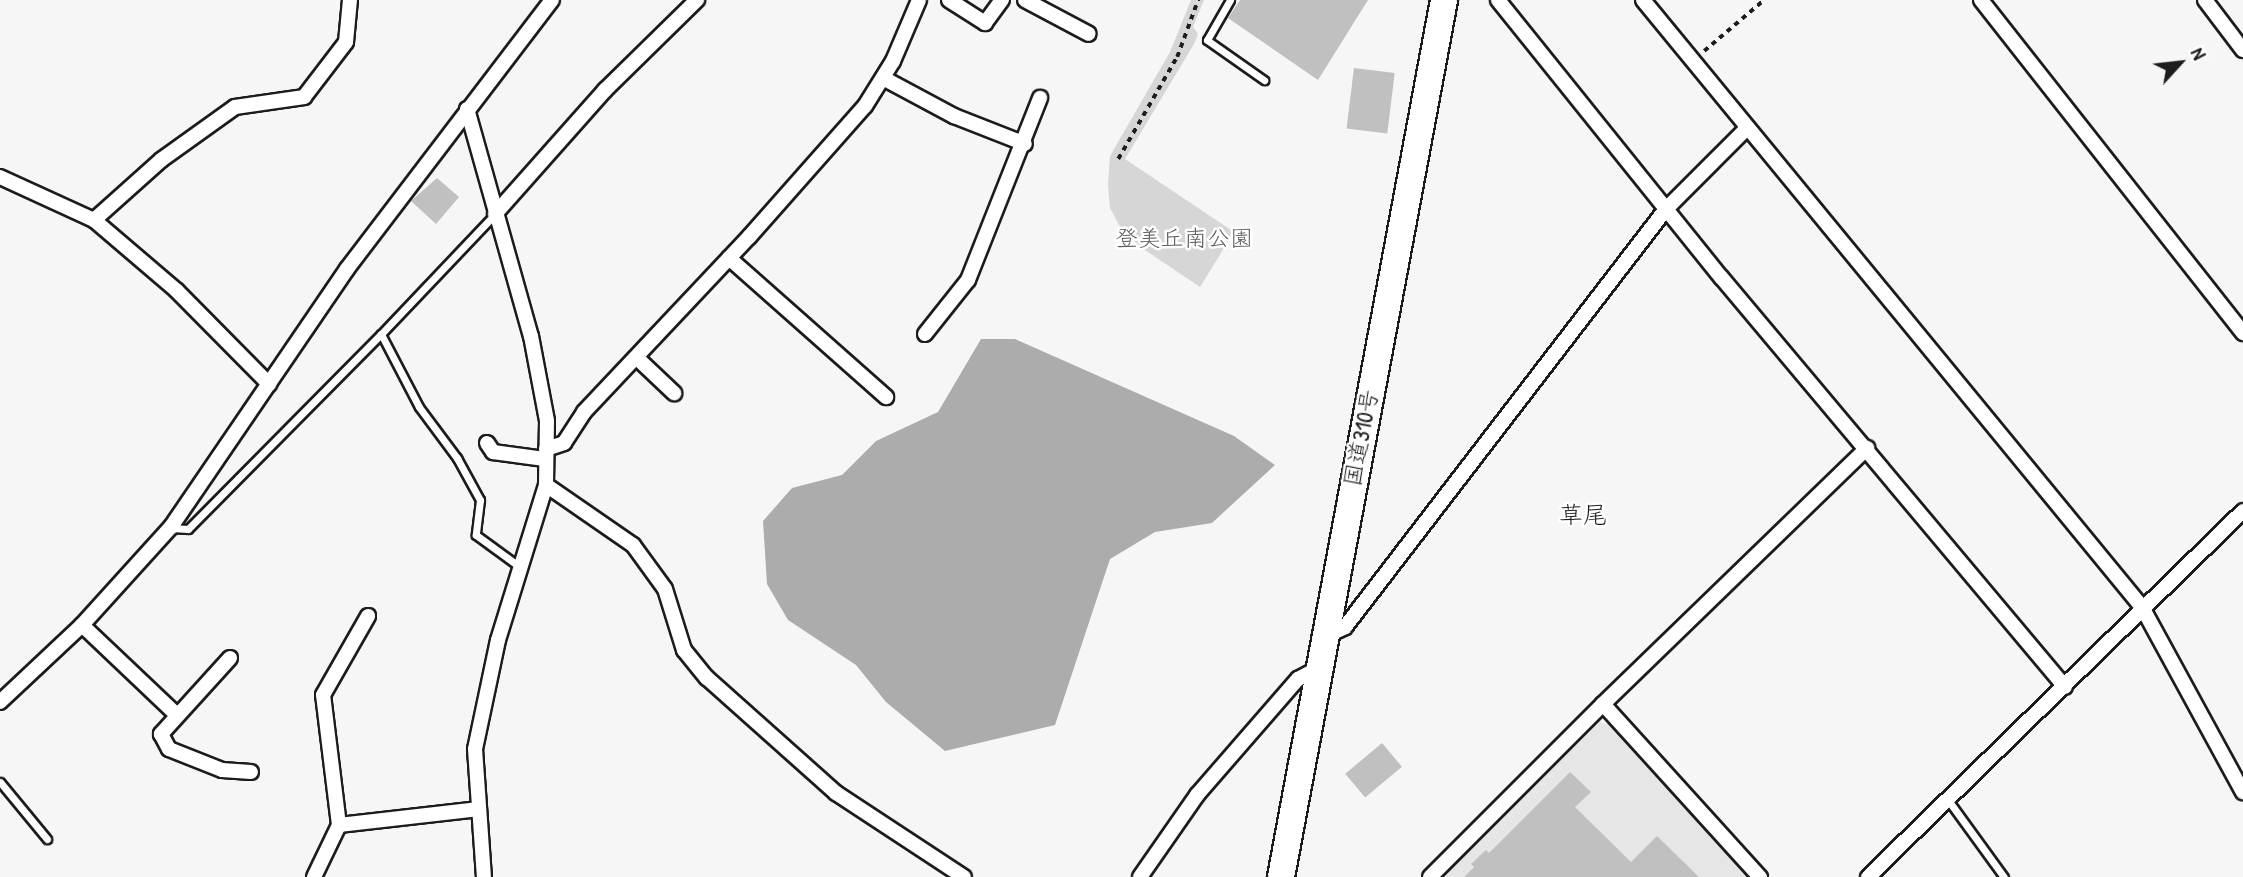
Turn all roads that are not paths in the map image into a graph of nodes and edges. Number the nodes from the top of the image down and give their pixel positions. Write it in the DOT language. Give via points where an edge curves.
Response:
graph roads {
  1 [pos="350,0"];
  2 [pos="551,0"];
  3 [pos="697,0"];
  4 [pos="919,0"];
  5 [pos="949,0"];
  6 [pos="1002,0"];
  7 [pos="1025,0"];
  8 [pos="1230,0"];
  9 [pos="1444,0"];
  10 [pos="1498,0"];
  11 [pos="1643,0"];
  12 [pos="1981,0"];
  13 [pos="2205,0"];
  14 [pos="1089,34"];
  15 [pos="2243,50"];
  16 [pos="883,78"];
  17 [pos="1264,80"];
  18 [pos="1040,98"];
  19 [pos="467,109"];
  20 [pos="1745,130"];
  21 [pos="1025,144"];
  22 [pos="0,177"];
  23 [pos="1666,209"];
  24 [pos="495,214"];
  25 [pos="94,220"];
  26 [pos="729,258"];
  27 [pos="2243,333"];
  28 [pos="381,334"];
  29 [pos="925,334"];
  30 [pos="638,359"];
  31 [pos="269,384"];
  32 [pos="674,393"];
  33 [pos="886,397"];
  34 [pos="487,443"];
  35 [pos="1867,448"];
  36 [pos="546,454"];
  37 [pos="545,485"];
  38 [pos="2243,511"];
  39 [pos="171,527"];
  40 [pos="520,567"];
  41 [pos="2142,607"];
  42 [pos="368,616"];
  43 [pos="82,625"];
  44 [pos="1324,637"];
  45 [pos="230,658"];
  46 [pos="1319,668"];
  47 [pos="2065,687"];
  48 [pos="0,702"];
  49 [pos="1604,704"];
  50 [pos="177,715"];
  51 [pos="251,772"];
  52 [pos="0,782"];
  53 [pos="2243,792"];
  54 [pos="1948,800"];
  55 [pos="479,809"];
  56 [pos="339,825"];
  57 [pos="47,839"];
  58 [pos="314,877"];
  59 [pos="484,877"];
  60 [pos="964,877"];
  61 [pos="1140,877"];
  62 [pos="1281,877"];
  63 [pos="1430,877"];
  64 [pos="1760,877"];
  65 [pos="1868,877"];
  66 [pos="2004,877"];
  1 -- 25 [label="street" via="346,42 304,97 235,107 161,160"];
  2 -- 19 [label="street"];
  3 -- 24 [label="street" via="605,90"];
  4 -- 16 [label="street"];
  5 -- 6 [label="street" via="985,23"];
  7 -- 14 [label="street"];
  8 -- 17 [label="lane" via="1207,40"];
  9 -- 44 [label="highway, 国道310号"];
  10 -- 23 [label="street"];
  11 -- 20 [label="street"];
  12 -- 27 [label="street"];
  13 -- 15 [label="street"];
  16 -- 21 [label="street" via="954,116"];
  16 -- 26 [label="street" via="865,106"];
  18 -- 21 [label="street"];
  19 -- 24 [label="street"];
  19 -- 31 [label="street" via="347,269"];
  20 -- 23 [label="street"];
  20 -- 41 [label="street"];
  21 -- 29 [label="street" via="968,280"];
  22 -- 25 [label="street"];
  23 -- 35 [label="street"];
  23 -- 44 [label="street" via="1345,628"];
  24 -- 28 [label="lane"];
  24 -- 36 [label="street" via="531,336 547,421"];
  25 -- 31 [label="street" via="177,291"];
  26 -- 30 [label="street"];
  26 -- 33 [label="street"];
  28 -- 39 [label="lane" via="188,529"];
  28 -- 40 [label="lane" via="419,407 457,458 480,500 476,536"];
  30 -- 32 [label="street"];
  30 -- 36 [label="street" via="584,412 564,443"];
  31 -- 39 [label="street"];
  34 -- 36 [label="street" via="493,452"];
  35 -- 47 [label="street"];
  35 -- 49 [label="street"];
  36 -- 37 [label="street"];
  37 -- 40 [label="street"];
  37 -- 60 [label="street" via="633,545 665,589 684,650 707,678 836,793"];
  38 -- 41 [label="street"];
  39 -- 43 [label="street"];
  40 -- 55 [label="street" via="498,640 475,749"];
  41 -- 47 [label="street"];
  41 -- 53 [label="street"];
  42 -- 56 [label="street" via="323,695"];
  43 -- 48 [label="street"];
  43 -- 50 [label="street"];
  44 -- 46 [label="highway, 国道310号"];
  45 -- 50 [label="street"];
  46 -- 61 [label="street" via="1298,679 1197,795"];
  46 -- 62 [label="highway, 国道310号"];
  47 -- 54 [label="street"];
  49 -- 63 [label="street"];
  49 -- 64 [label="street"];
  50 -- 51 [label="street" via="161,734 169,749 222,770"];
  52 -- 57 [label="lane"];
  54 -- 65 [label="street"];
  54 -- 66 [label="lane"];
  55 -- 56 [label="street"];
  55 -- 59 [label="street"];
  56 -- 58 [label="street"];
}
